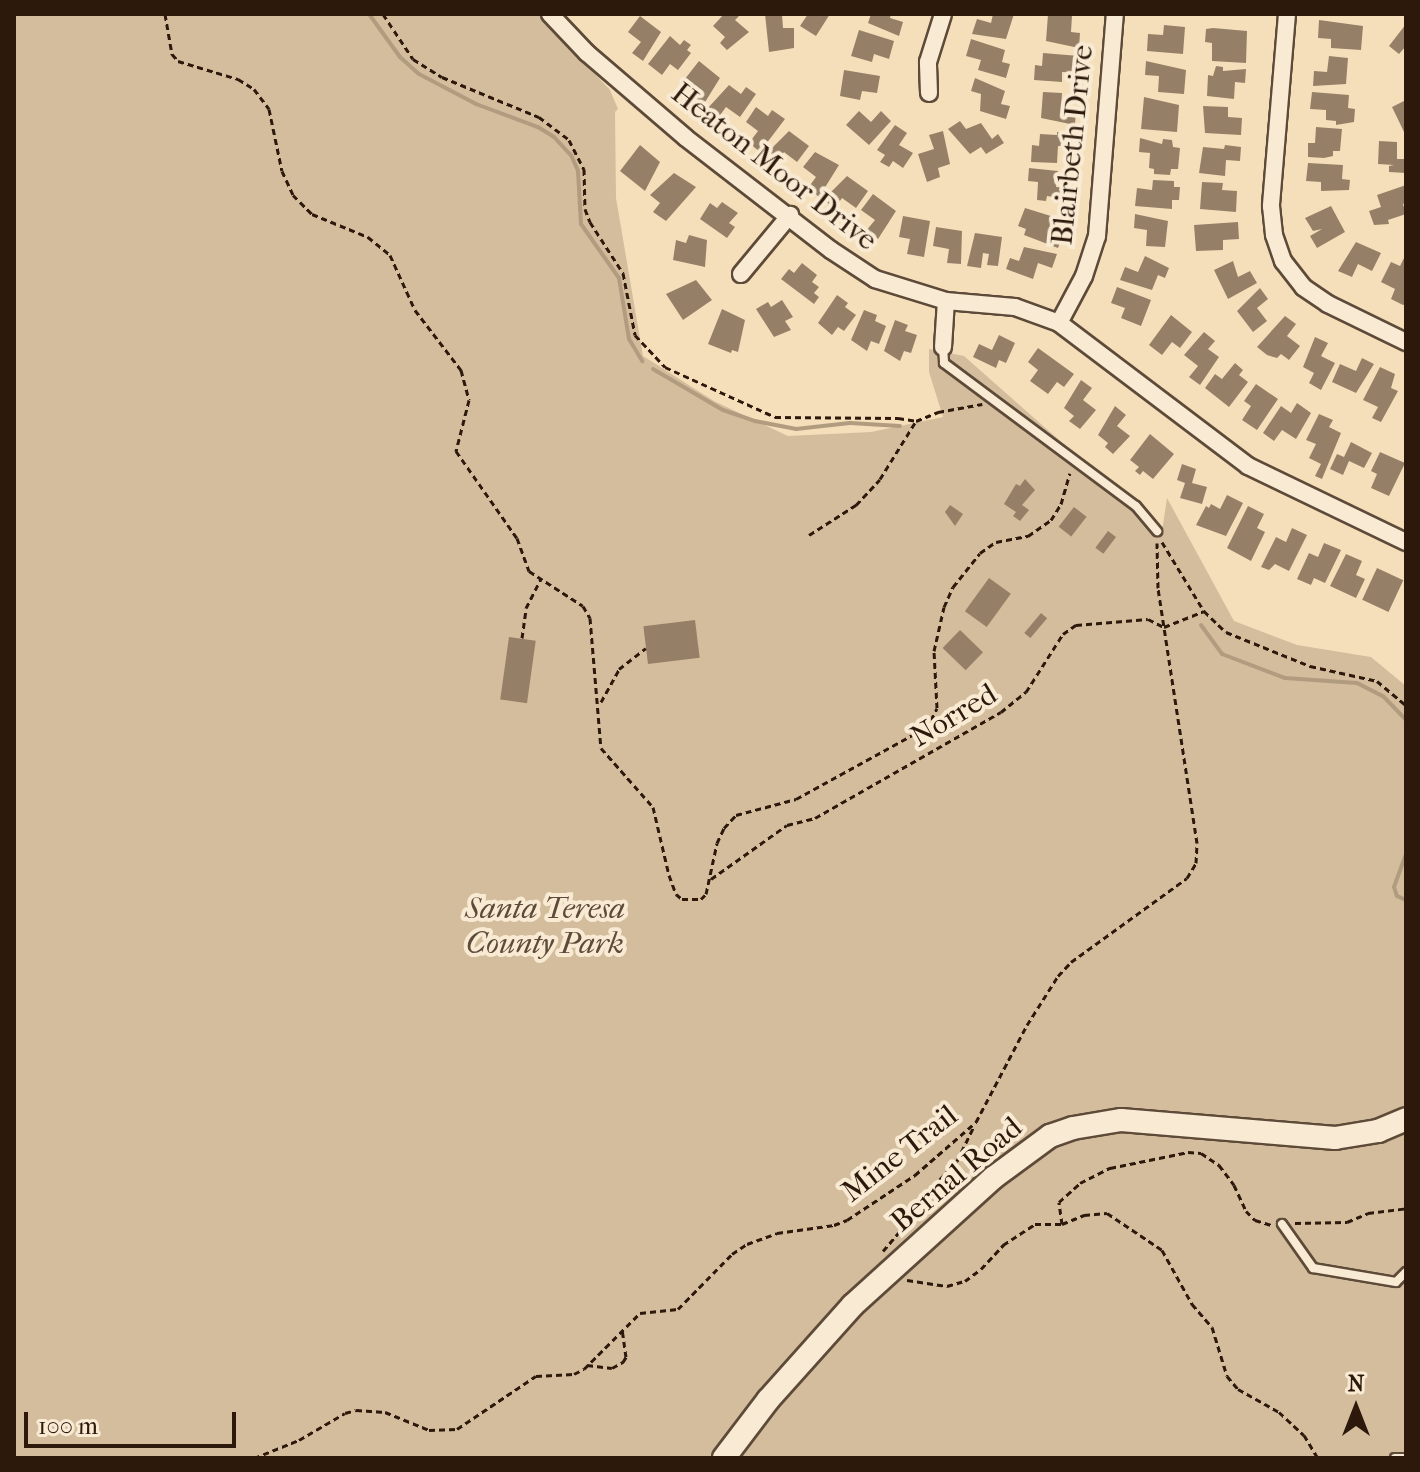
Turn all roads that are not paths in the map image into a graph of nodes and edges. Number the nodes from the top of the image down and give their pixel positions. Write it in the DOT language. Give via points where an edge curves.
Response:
graph roads {
  1 [pos="550,14"];
  2 [pos="943,14"];
  3 [pos="1115,14"];
  4 [pos="1287,14"];
  5 [pos="929,93"];
  6 [pos="790,215"];
  7 [pos="741,274"];
  8 [pos="946,301"];
  9 [pos="1059,323"];
  10 [pos="1406,342"];
  11 [pos="943,347"];
  12 [pos="1157,531"];
  13 [pos="1406,542"];
  14 [pos="1406,1119"];
  15 [pos="1282,1224"];
  16 [pos="1406,1272"];
  17 [pos="724,1458"];
  18 [pos="1395,1458"];
  19 [pos="1403,1458"];
  1 -- 6 [label="street, Heaton Moor Drive" via="686,138"];
  2 -- 5 [label="street" via="928,62"];
  3 -- 9 [label="street, Blairbeth Drive" via="1097,236 1084,276"];
  4 -- 10 [label="street" via="1271,206 1283,261 1303,287 1328,304"];
  6 -- 7 [label="street"];
  6 -- 8 [label="street, Heaton Moor Drive" via="875,279"];
  8 -- 9 [label="street, Heaton Moor Drive" via="1015,307"];
  8 -- 11 [label="street"];
  9 -- 13 [label="street, Heaton Moor Drive" via="1248,466"];
  11 -- 12 [label="lane" via="944,363 1136,506"];
  14 -- 17 [label="street, Bernal Road" via="1378,1131 1335,1138 1121,1120 1050,1136 993,1178 853,1305"];
  15 -- 16 [label="lane" via="1313,1268 1396,1282"];
  18 -- 19 [label="lane"];
}
